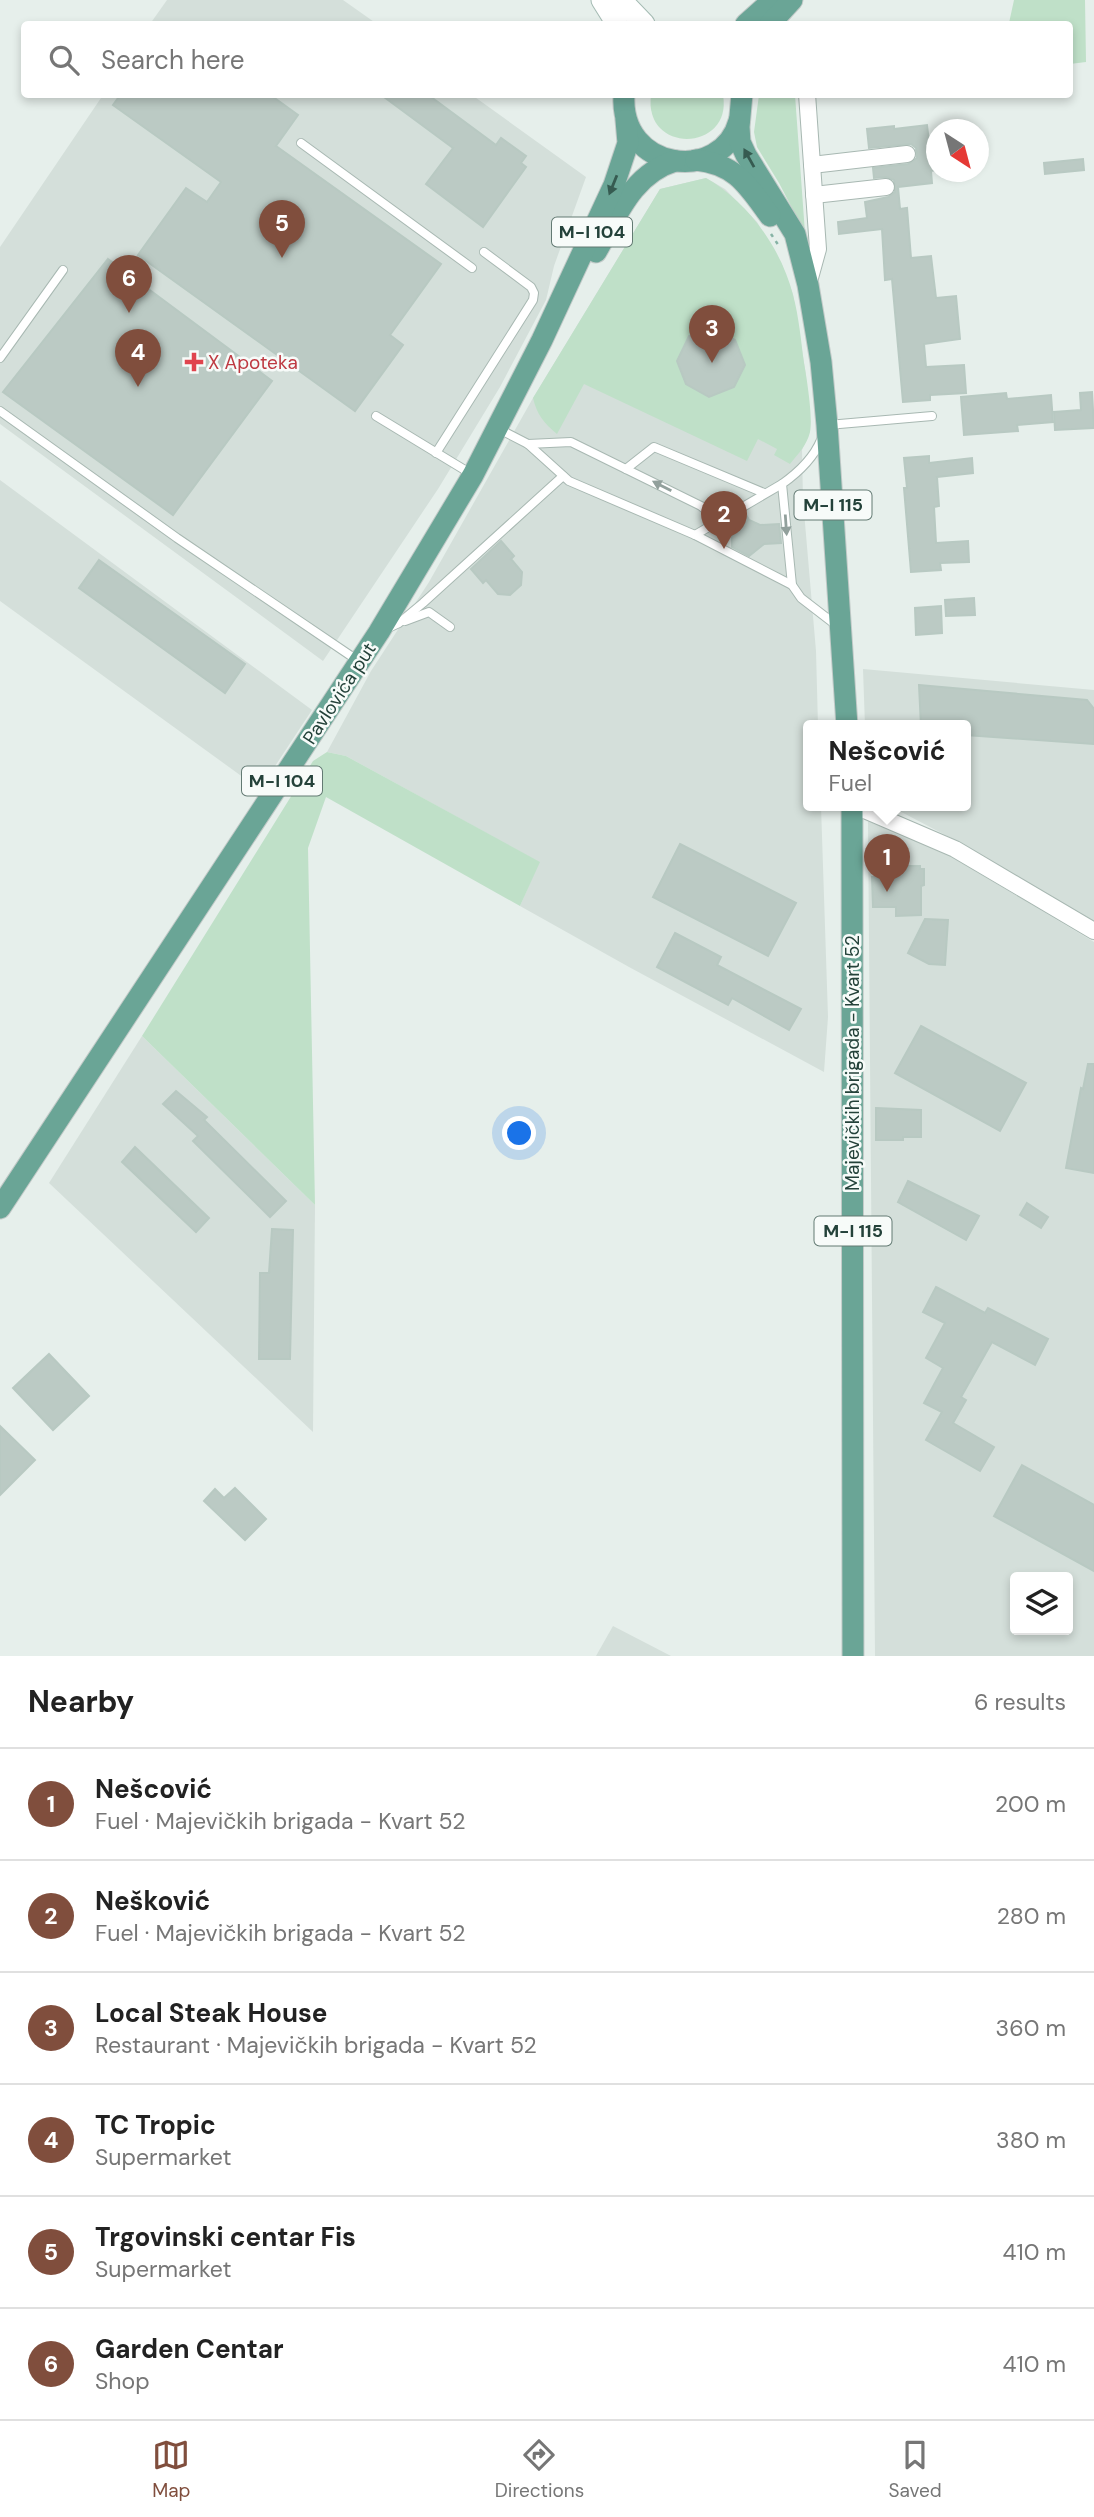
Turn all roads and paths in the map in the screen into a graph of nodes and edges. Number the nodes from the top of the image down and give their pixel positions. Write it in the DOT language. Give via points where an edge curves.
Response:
graph roads {
  1 [pos="603,0"];
  2 [pos="621,0"];
  3 [pos="773,0"];
  4 [pos="792,0"];
  5 [pos="615,21"];
  6 [pos="640,21"];
  7 [pos="749,21"];
  8 [pos="773,21"];
  9 [pos="624,98"];
  10 [pos="807,98"];
  11 [pos="742,102"];
  12 [pos="626,120"];
  13 [pos="301,143"];
  14 [pos="907,154"];
  15 [pos="685,161"];
  16 [pos="813,165"];
  17 [pos="886,187"];
  18 [pos="814,195"];
  19 [pos="770,232"];
  20 [pos="782,252"];
  21 [pos="484,253"];
  22 [pos="472,268"];
  23 [pos="63,270"];
  24 [pos="808,285"];
  25 [pos="542,340"];
  26 [pos="0,358"];
  27 [pos="0,411"];
  28 [pos="376,415"];
  29 [pos="932,416"];
  30 [pos="827,425"];
  31 [pos="498,428"];
  32 [pos="528,444"];
  33 [pos="436,453"];
  34 [pos="626,469"];
  35 [pos="473,475"];
  36 [pos="563,476"];
  37 [pos="782,484"];
  38 [pos="764,493"];
  39 [pos="720,521"];
  40 [pos="695,535"];
  41 [pos="792,585"];
  42 [pos="399,623"];
  43 [pos="450,627"];
  44 [pos="841,629"];
  45 [pos="379,632"];
  46 [pos="359,662"];
  47 [pos="847,720"];
  48 [pos="853,811"];
  49 [pos="865,811"];
  50 [pos="1094,931"];
  51 [pos="0,1208"];
  52 [pos="853,1656"];
  1 -- 5 [label="main road"];
  2 -- 6 [label="main road"];
  3 -- 7 [label="main road"];
  4 -- 8 [label="main road"];
  9 -- 12 [label="main road, M-I 115"];
  10 -- 16 [label="street"];
  11 -- 15 [label="main road, M-I 115" via="737,127 727,142 713,154"];
  24 -- 11 [label="main road, M-I 115, one-way" via="795,234 740,142"];
  12 -- 15 [label="main road, M-I 115" via="644,148 659,157"];
  12 -- 25 [label="main road, M-I 104, one-way" via="628,143 614,185"];
  13 -- 22 [label="lane"];
  14 -- 16 [label="street"];
  15 -- 24 [label="main road, M-I 115" via="721,164 739,177 773,220"];
  15 -- 25 [label="main road, M-I 104" via="659,166 635,185"];
  16 -- 18 [label="street"];
  17 -- 18 [label="street"];
  18 -- 24 [label="street" via="818,249"];
  19 -- 20 [label="path"];
  21 -- 33 [label="lane" via="531,287 533,300"];
  23 -- 26 [label="lane"];
  24 -- 30 [label="main road, M-I 115"];
  25 -- 31 [label="main road, Pavlovića put / M-I 104"];
  27 -- 46 [label="lane"];
  28 -- 33 [label="lane"];
  29 -- 30 [label="lane"];
  30 -- 37 [label="lane" via="815,454"];
  30 -- 44 [label="main road, M-I 115"];
  31 -- 32 [label="lane"];
  31 -- 35 [label="main road, Pavlovića put / M-I 104"];
  32 -- 34 [label="lane" via="571,442"];
  32 -- 36 [label="lane"];
  33 -- 35 [label="lane"];
  34 -- 38 [label="lane" via="654,447"];
  39 -- 34 [label="lane, one-way" via="701,506"];
  35 -- 45 [label="main road, Pavlovića put / M-I 104"];
  36 -- 40 [label="lane"];
  36 -- 42 [label="lane"];
  37 -- 38 [label="lane"];
  37 -- 41 [label="lane, one-way"];
  38 -- 39 [label="lane"];
  39 -- 40 [label="lane"];
  40 -- 41 [label="lane"];
  41 -- 44 [label="lane" via="801,598"];
  42 -- 43 [label="lane" via="429,612"];
  42 -- 45 [label="lane"];
  44 -- 47 [label="main road, M-I 115"];
  45 -- 46 [label="main road, Pavlovića put / M-I 104"];
  46 -- 51 [label="main road, Pavlovića put / M-I 104"];
  48 -- 52 [label="main road, Majevičkih brigada - Kvart 52 / M-I 115"];
  49 -- 50 [label="street, Majevičkih brigada - Kvart 52" via="955,849"];
}
